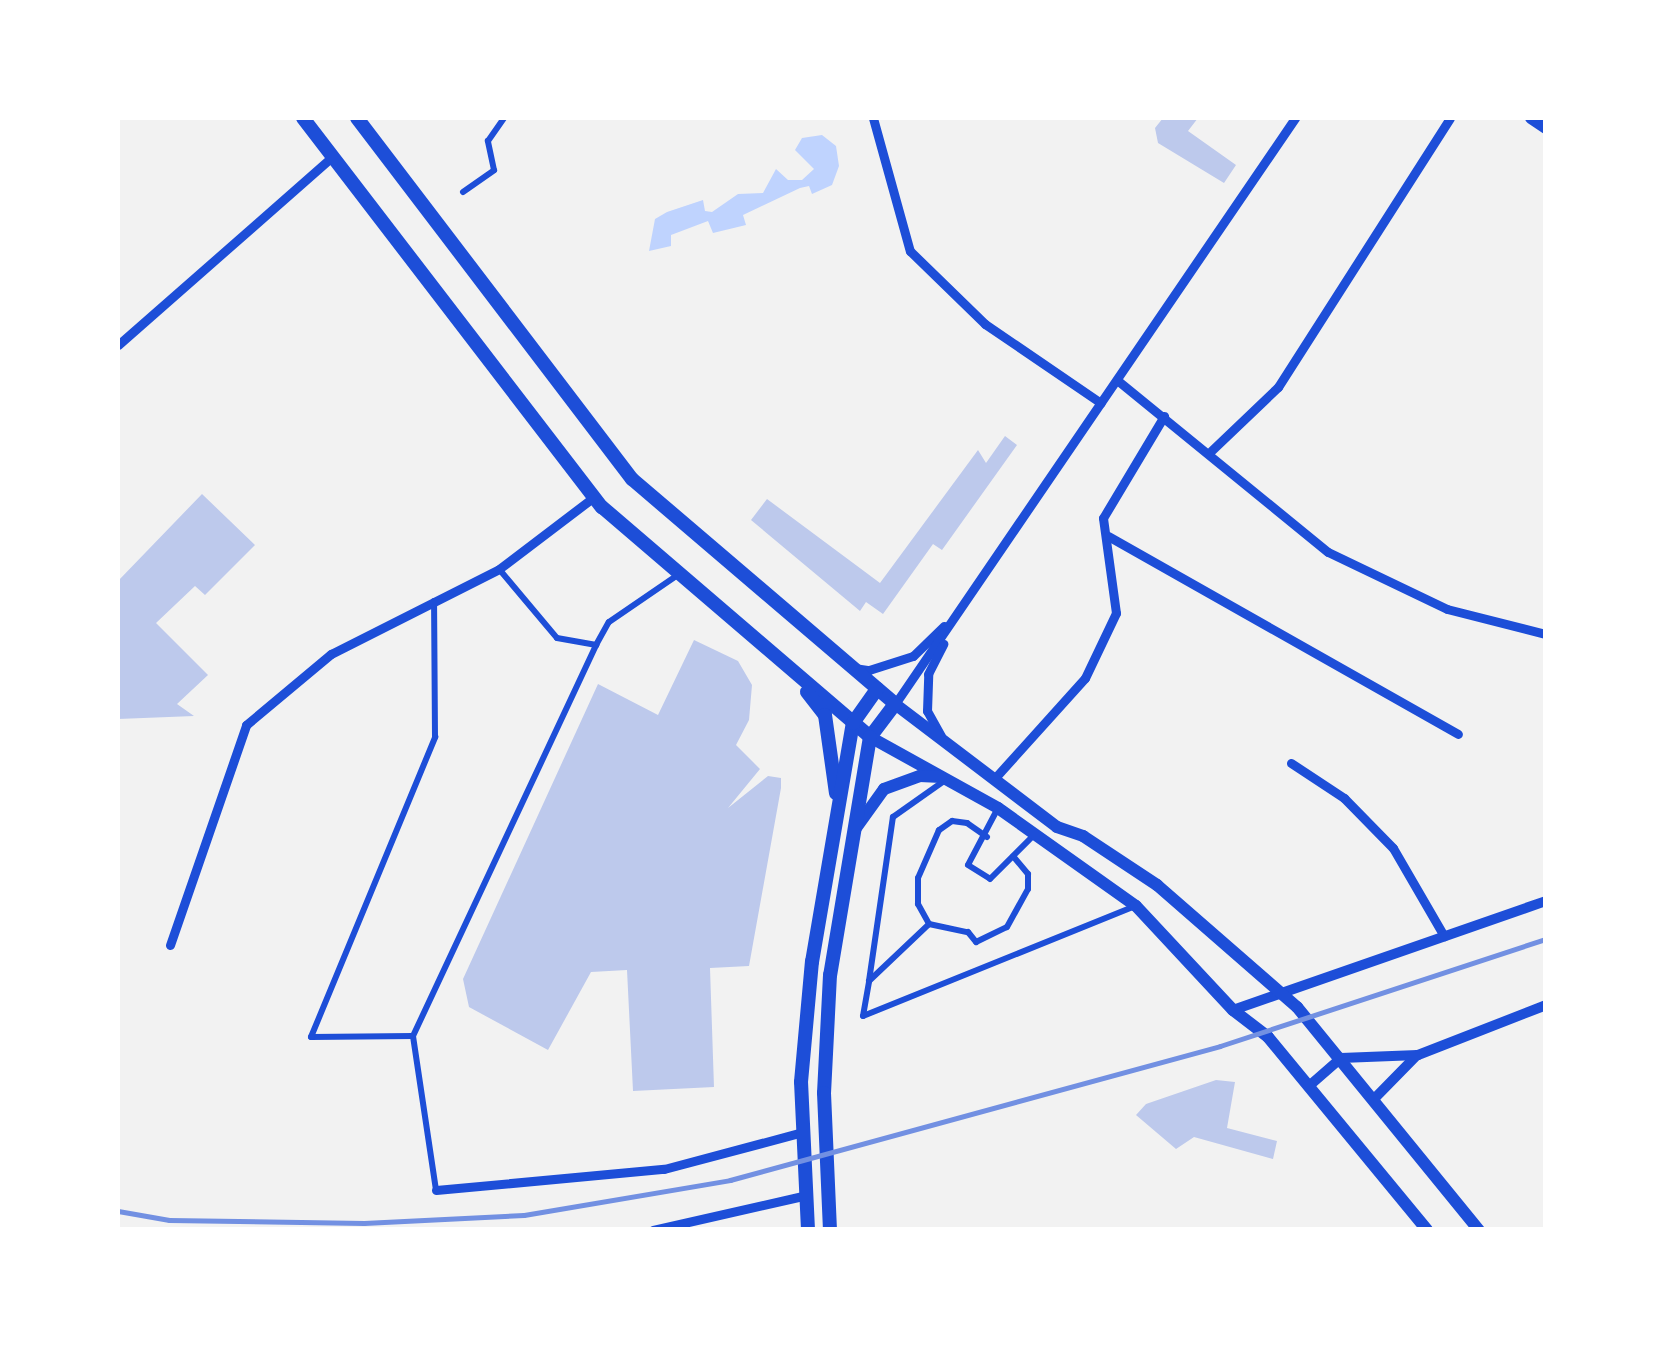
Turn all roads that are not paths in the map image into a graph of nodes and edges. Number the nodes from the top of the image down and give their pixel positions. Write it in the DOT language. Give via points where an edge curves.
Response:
graph roads {
  1 [pos="303,118"];
  2 [pos="357,118"];
  3 [pos="504,118"];
  4 [pos="873,118"];
  5 [pos="1295,118"];
  6 [pos="1450,118"];
  7 [pos="1531,118"];
  8 [pos="1546,128"];
  9 [pos="333,156"];
  10 [pos="462,192"];
  11 [pos="118,345"];
  12 [pos="1117,380"];
  13 [pos="1101,404"];
  14 [pos="1164,416"];
  15 [pos="1210,451"];
  16 [pos="594,496"];
  17 [pos="1108,536"];
  18 [pos="499,569"];
  19 [pos="680,574"];
  20 [pos="434,602"];
  21 [pos="960,610"];
  22 [pos="1546,634"];
  23 [pos="596,645"];
  24 [pos="789,667"];
  25 [pos="852,667"];
  26 [pos="877,689"];
  27 [pos="895,704"];
  28 [pos="854,722"];
  29 [pos="1458,734"];
  30 [pos="870,736"];
  31 [pos="944,741"];
  32 [pos="1292,763"];
  33 [pos="948,778"];
  34 [pos="994,779"];
  35 [pos="998,808"];
  36 [pos="837,821"];
  37 [pos="856,828"];
  38 [pos="1034,835"];
  39 [pos="987,837"];
  40 [pos="1014,856"];
  41 [pos="1546,901"];
  42 [pos="1136,906"];
  43 [pos="929,924"];
  44 [pos="1444,936"];
  45 [pos="170,945"];
  46 [pos="869,981"];
  47 [pos="1280,994"];
  48 [pos="1546,1004"];
  49 [pos="1233,1010"];
  50 [pos="413,1036"];
  51 [pos="1418,1055"];
  52 [pos="1340,1058"];
  53 [pos="1309,1086"];
  54 [pos="1373,1100"];
  55 [pos="803,1132"];
  56 [pos="436,1190"];
  57 [pos="807,1195"];
  58 [pos="653,1230"];
  59 [pos="808,1230"];
  60 [pos="830,1230"];
  61 [pos="1427,1230"];
  62 [pos="1479,1230"];
  1 -- 9 [label="main road"];
  2 -- 25 [label="main road" via="632,479"];
  3 -- 10 [label="street" via="488,142 494,170"];
  4 -- 13 [label="street" via="910,250 986,324"];
  5 -- 12 [label="street"];
  6 -- 15 [label="street" via="1278,388"];
  7 -- 8 [label="main road"];
  9 -- 11 [label="street"];
  9 -- 16 [label="main road"];
  12 -- 13 [label="street"];
  12 -- 14 [label="street"];
  13 -- 21 [label="street"];
  14 -- 15 [label="street"];
  14 -- 17 [label="street" via="1102,518"];
  15 -- 22 [label="street" via="1328,552 1447,609"];
  16 -- 18 [label="street"];
  16 -- 19 [label="main road"];
  17 -- 29 [label="street"];
  17 -- 34 [label="street" via="1116,614 1085,678"];
  18 -- 20 [label="street"];
  18 -- 23 [label="street" via="557,638"];
  19 -- 23 [label="street" via="610,622"];
  19 -- 24 [label="main road"];
  20 -- 45 [label="street" via="331,654 246,726"];
  20 -- 50 [label="street" via="435,737 311,1037"];
  21 -- 25 [label="street" via="913,656 870,670"];
  21 -- 27 [label="street"];
  21 -- 31 [label="street" via="928,674 928,711"];
  23 -- 50 [label="street"];
  24 -- 28 [label="main road"];
  24 -- 36 [label="main road" via="825,715"];
  25 -- 26 [label="main road"];
  26 -- 27 [label="main road"];
  26 -- 28 [label="main road"];
  27 -- 30 [label="main road"];
  27 -- 31 [label="main road"];
  28 -- 30 [label="main road"];
  28 -- 36 [label="main road"];
  30 -- 33 [label="main road"];
  30 -- 37 [label="main road"];
  31 -- 34 [label="main road"];
  32 -- 44 [label="street" via="1344,798 1392,848"];
  33 -- 35 [label="main road"];
  33 -- 37 [label="main road" via="920,776 884,789"];
  33 -- 46 [label="street" via="893,817"];
  34 -- 47 [label="main road" via="1057,827 1158,884"];
  35 -- 38 [label="main road"];
  35 -- 39 [label="street"];
  36 -- 55 [label="main road" via="812,962"];
  37 -- 60 [label="main road" via="830,975 824,1094"];
  38 -- 40 [label="street"];
  38 -- 42 [label="main road"];
  39 -- 40 [label="street" via="968,866 990,879"];
  39 -- 43 [label="street" via="967,823 940,830 918,878 918,904"];
  40 -- 43 [label="street" via="1028,874 1028,889 1007,927 976,942 968,932"];
  41 -- 44 [label="street"];
  42 -- 46 [label="street" via="863,1016"];
  42 -- 49 [label="main road"];
  43 -- 46 [label="street"];
  44 -- 47 [label="street"];
  47 -- 49 [label="street"];
  47 -- 52 [label="main road"];
  48 -- 51 [label="street"];
  49 -- 53 [label="main road" via="1268,1037"];
  50 -- 56 [label="street"];
  51 -- 52 [label="street"];
  51 -- 54 [label="street"];
  52 -- 53 [label="street"];
  52 -- 54 [label="main road"];
  53 -- 61 [label="main road"];
  54 -- 62 [label="main road"];
  55 -- 56 [label="street" via="664,1169"];
  55 -- 57 [label="main road"];
  57 -- 58 [label="street"];
  57 -- 59 [label="main road"];
}
